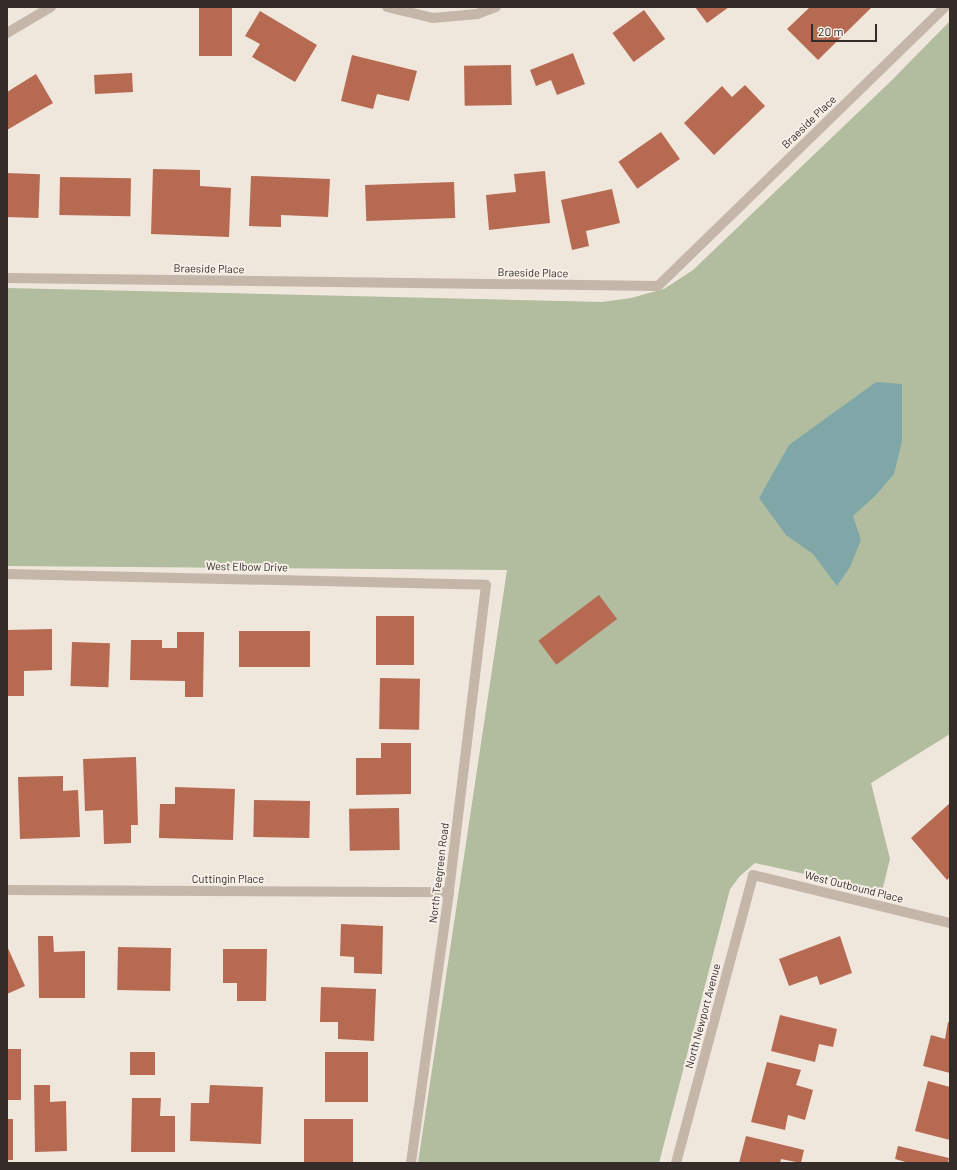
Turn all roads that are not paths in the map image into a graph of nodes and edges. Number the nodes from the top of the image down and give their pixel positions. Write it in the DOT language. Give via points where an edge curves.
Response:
graph roads {
  1 [pos="51,7"];
  2 [pos="387,7"];
  3 [pos="496,7"];
  4 [pos="945,7"];
  5 [pos="7,33"];
  6 [pos="7,278"];
  7 [pos="7,574"];
  8 [pos="486,585"];
  9 [pos="753,875"];
  10 [pos="7,890"];
  11 [pos="449,892"];
  12 [pos="950,923"];
  13 [pos="410,1163"];
  14 [pos="676,1163"];
  1 -- 5 [label="street"];
  2 -- 3 [label="street" via="434,18 477,14"];
  4 -- 6 [label="street, Braeside Place" via="658,286"];
  7 -- 8 [label="street, West Elbow Drive"];
  8 -- 11 [label="street, North Teegreen Road"];
  9 -- 12 [label="street, West Outbound Place"];
  9 -- 14 [label="street, North Newport Avenue"];
  10 -- 11 [label="street, Cuttingin Place"];
  11 -- 13 [label="street, North Teegreen Road"];
}
